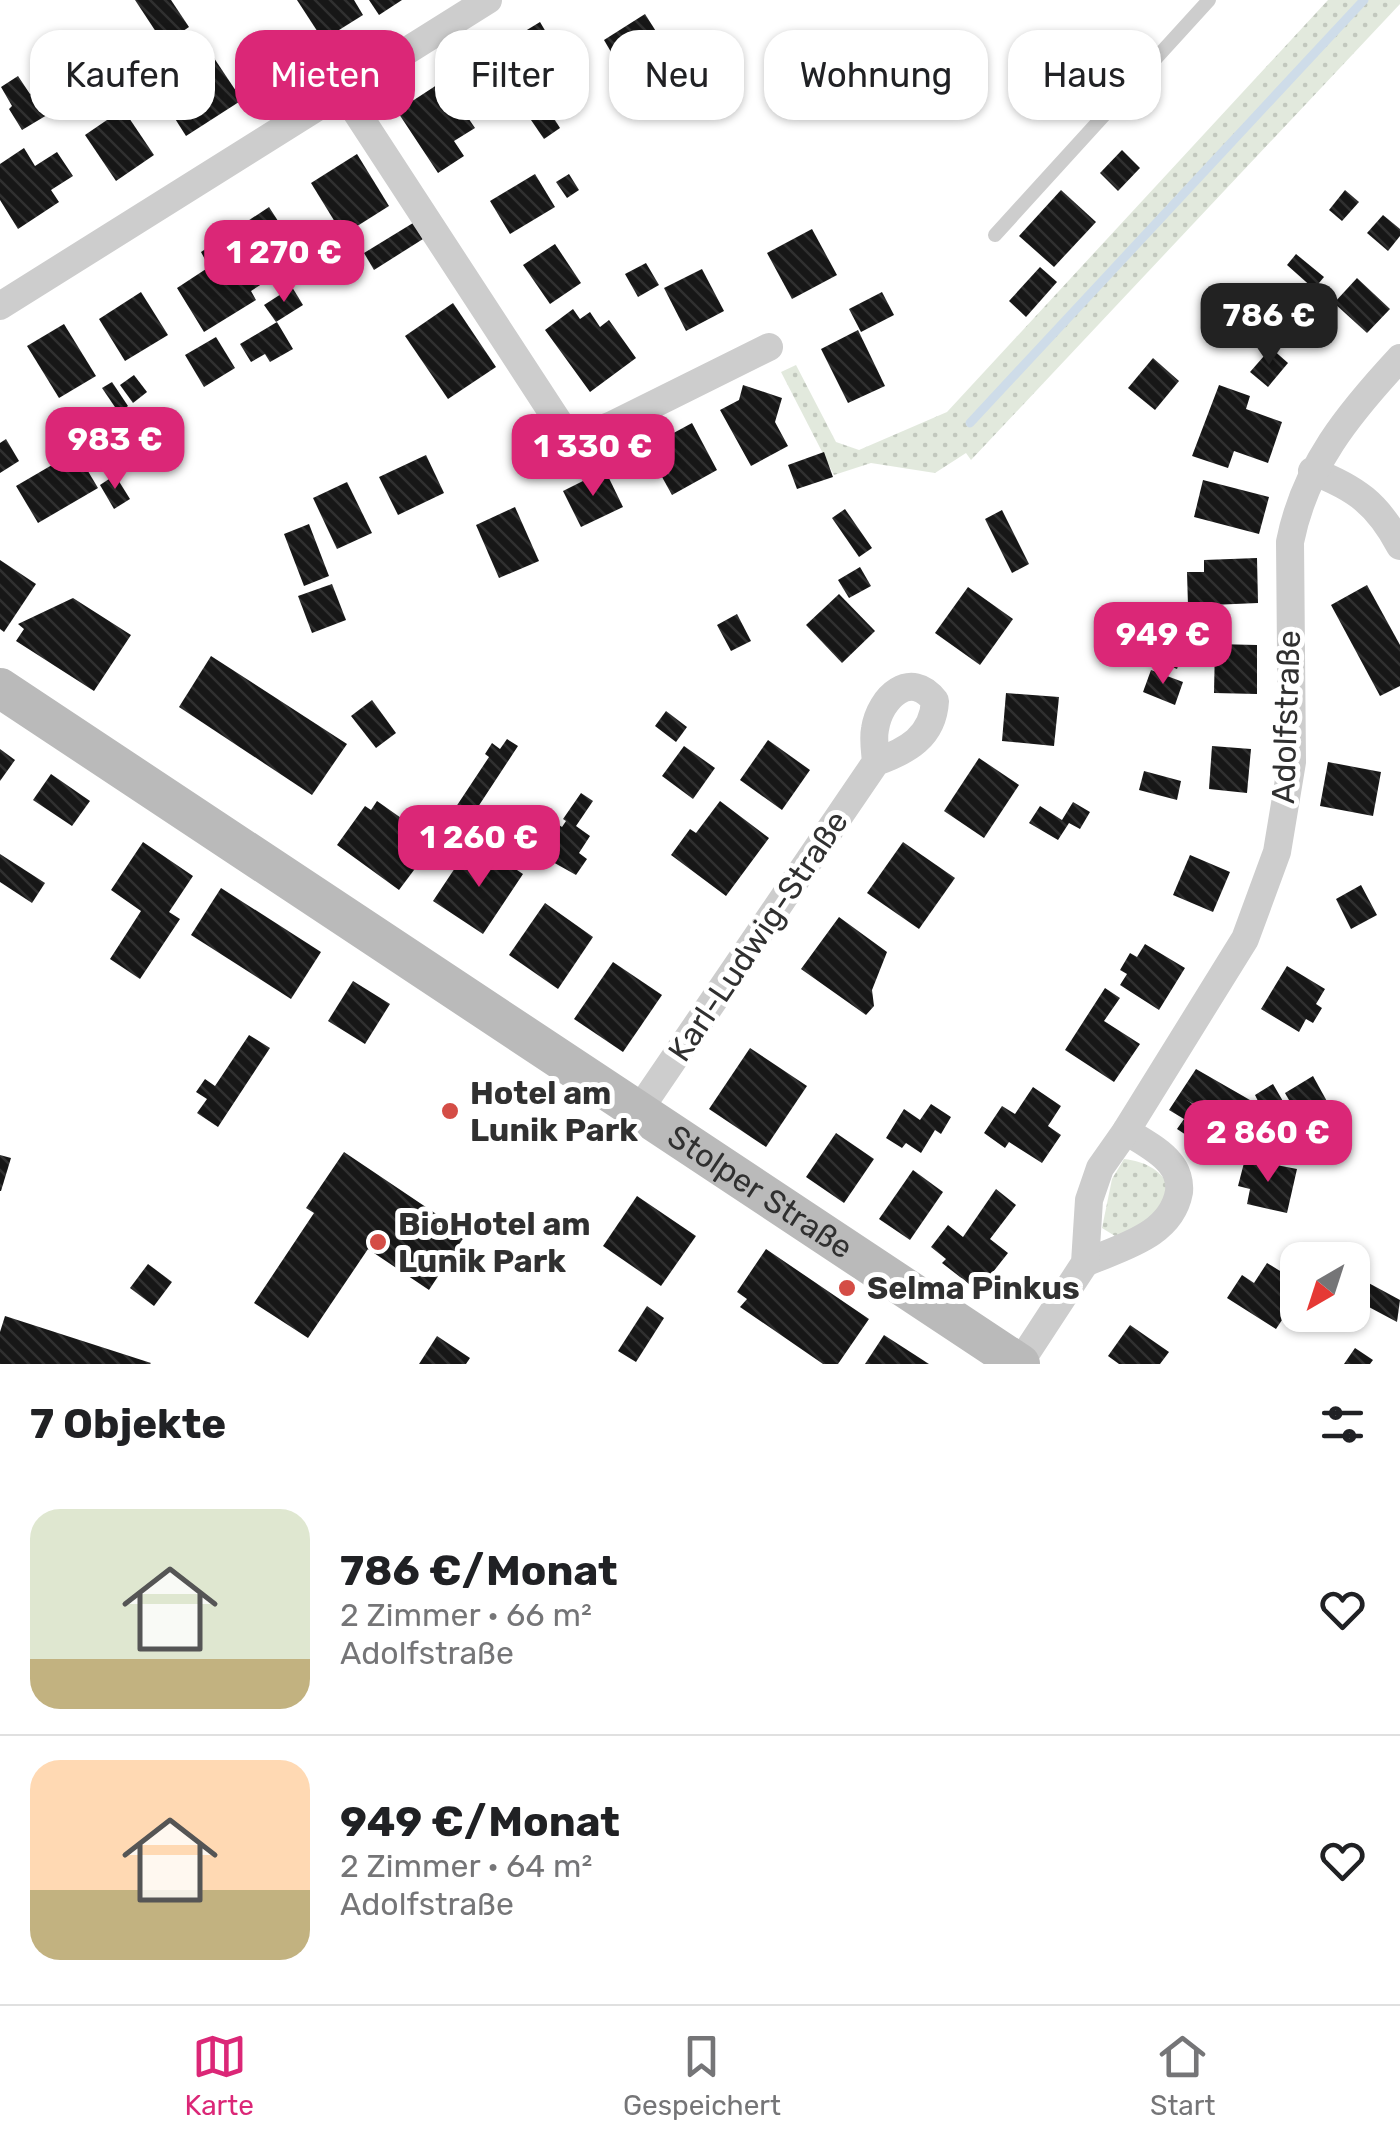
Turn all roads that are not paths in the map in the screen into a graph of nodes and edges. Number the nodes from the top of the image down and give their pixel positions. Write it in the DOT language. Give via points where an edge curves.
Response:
graph roads {
  1 [pos="488,0"];
  2 [pos="1210,0"];
  3 [pos="415,45"];
  4 [pos="294,120"];
  5 [pos="362,120"];
  6 [pos="995,235"];
  7 [pos="0,306"];
  8 [pos="769,347"];
  9 [pos="1400,358"];
  10 [pos="563,429"];
  11 [pos="527,450"];
  12 [pos="1312,470"];
  13 [pos="1400,546"];
  14 [pos="0,688"];
  15 [pos="876,762"];
  16 [pos="639,1110"];
  17 [pos="1126,1131"];
  18 [pos="1085,1263"];
  19 [pos="1019,1364"];
  1 -- 3 [label="street"];
  2 -- 6 [label="lane"];
  4 -- 7 [label="street"];
  5 -- 10 [label="street"];
  8 -- 10 [label="street" via="587,435"];
  9 -- 12 [label="street, Adolfstraße" via="1354,407"];
  10 -- 11 [label="street"];
  12 -- 13 [label="street" via="1358,492"];
  12 -- 17 [label="street, Adolfstraße" via="1290,542 1292,762 1277,852 1245,939"];
  14 -- 16 [label="main road, Stolper Straße"];
  15 -- 16 [label="street, Karl-Ludwig-Straße"];
  16 -- 19 [label="main road, Stolper Straße"];
  17 -- 18 [label="street, Adolfstraße" via="1100,1168 1089,1200"];
  17 -- 18 [label="street" via="1170,1163 1180,1183 1176,1206 1150,1234"];
  18 -- 19 [label="street"];
}
